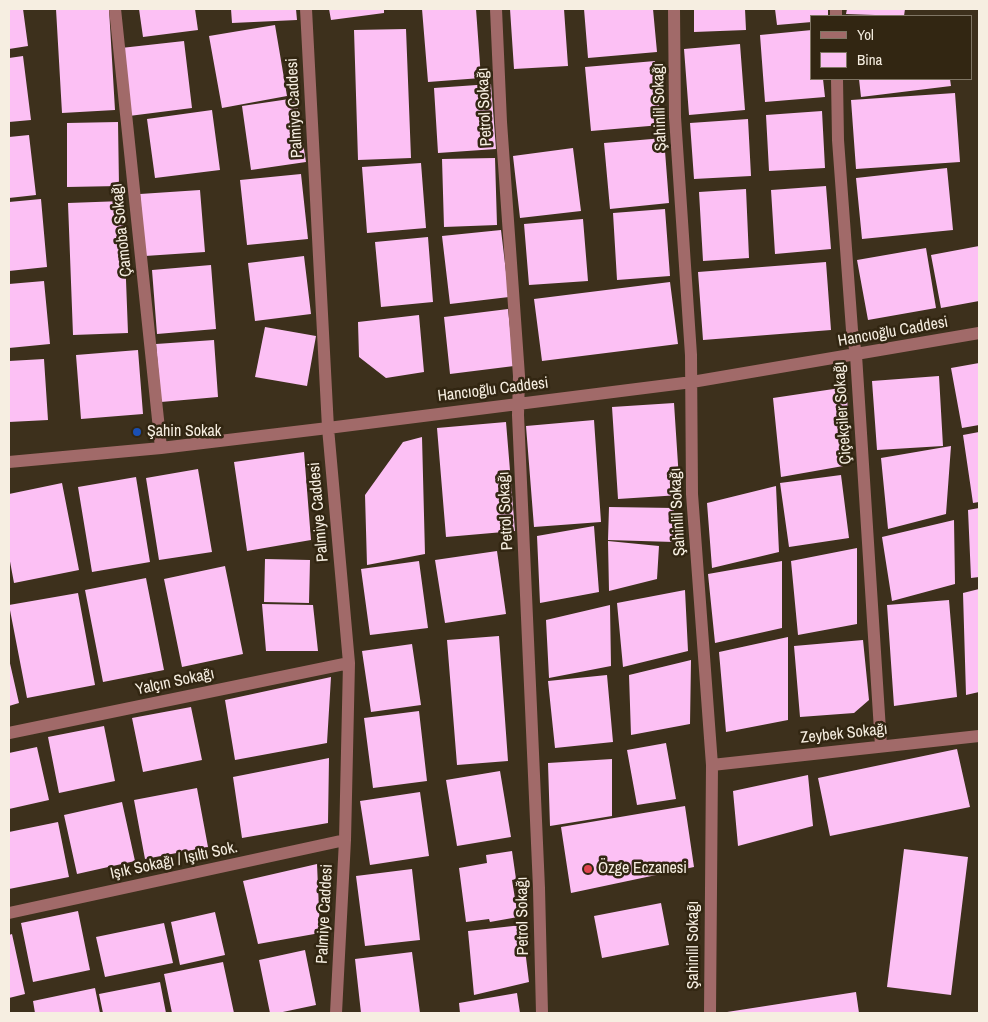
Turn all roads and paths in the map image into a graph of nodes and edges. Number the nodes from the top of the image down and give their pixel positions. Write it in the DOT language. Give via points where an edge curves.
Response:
graph roads {
  1 [pos="115,9"];
  2 [pos="306,9"];
  3 [pos="496,9"];
  4 [pos="674,9"];
  5 [pos="837,80"];
  6 [pos="979,333"];
  7 [pos="856,355"];
  8 [pos="692,382"];
  9 [pos="519,403"];
  10 [pos="328,428"];
  11 [pos="161,448"];
  12 [pos="9,462"];
  13 [pos="349,663"];
  14 [pos="9,733"];
  15 [pos="979,736"];
  16 [pos="881,746"];
  17 [pos="712,765"];
  18 [pos="346,840"];
  19 [pos="9,913"];
  20 [pos="336,1013"];
  21 [pos="542,1013"];
  22 [pos="710,1013"];
  1 -- 11 [label="street, Çamoba Sokağı"];
  2 -- 10 [label="street, Palmiye Caddesi"];
  3 -- 9 [label="street, Petrol Sokağı"];
  4 -- 8 [label="street, Şahinlil Sokağı" via="675,117"];
  5 -- 7 [label="street, Çiçekçiler Sokağı" via="838,140"];
  6 -- 7 [label="street, Hancıoğlu Caddesi"];
  7 -- 8 [label="street, Hancıoğlu Caddesi"];
  7 -- 16 [label="street, Çiçekçiler Sokağı"];
  8 -- 9 [label="street, Hancıoğlu Caddesi"];
  8 -- 17 [label="street, Şahinlil Sokağı" via="692,494"];
  9 -- 10 [label="street, Hancıoğlu Caddesi"];
  9 -- 21 [label="street, Petrol Sokağı"];
  10 -- 11 [label="street, Hancıoğlu Caddesi"];
  10 -- 13 [label="street, Palmiye Caddesi"];
  11 -- 12 [label="street, Hancıoğlu Caddesi"];
  13 -- 14 [label="street, Yalçın Sokağı"];
  13 -- 18 [label="street, Palmiye Caddesi"];
  15 -- 16 [label="street, Zeybek Sokağı"];
  16 -- 17 [label="street, Zeybek Sokağı"];
  17 -- 22 [label="street, Şahinlil Sokağı"];
  18 -- 19 [label="street, Işık Sokağı / Işıltı Sok."];
  18 -- 20 [label="street, Palmiye Caddesi"];
}
